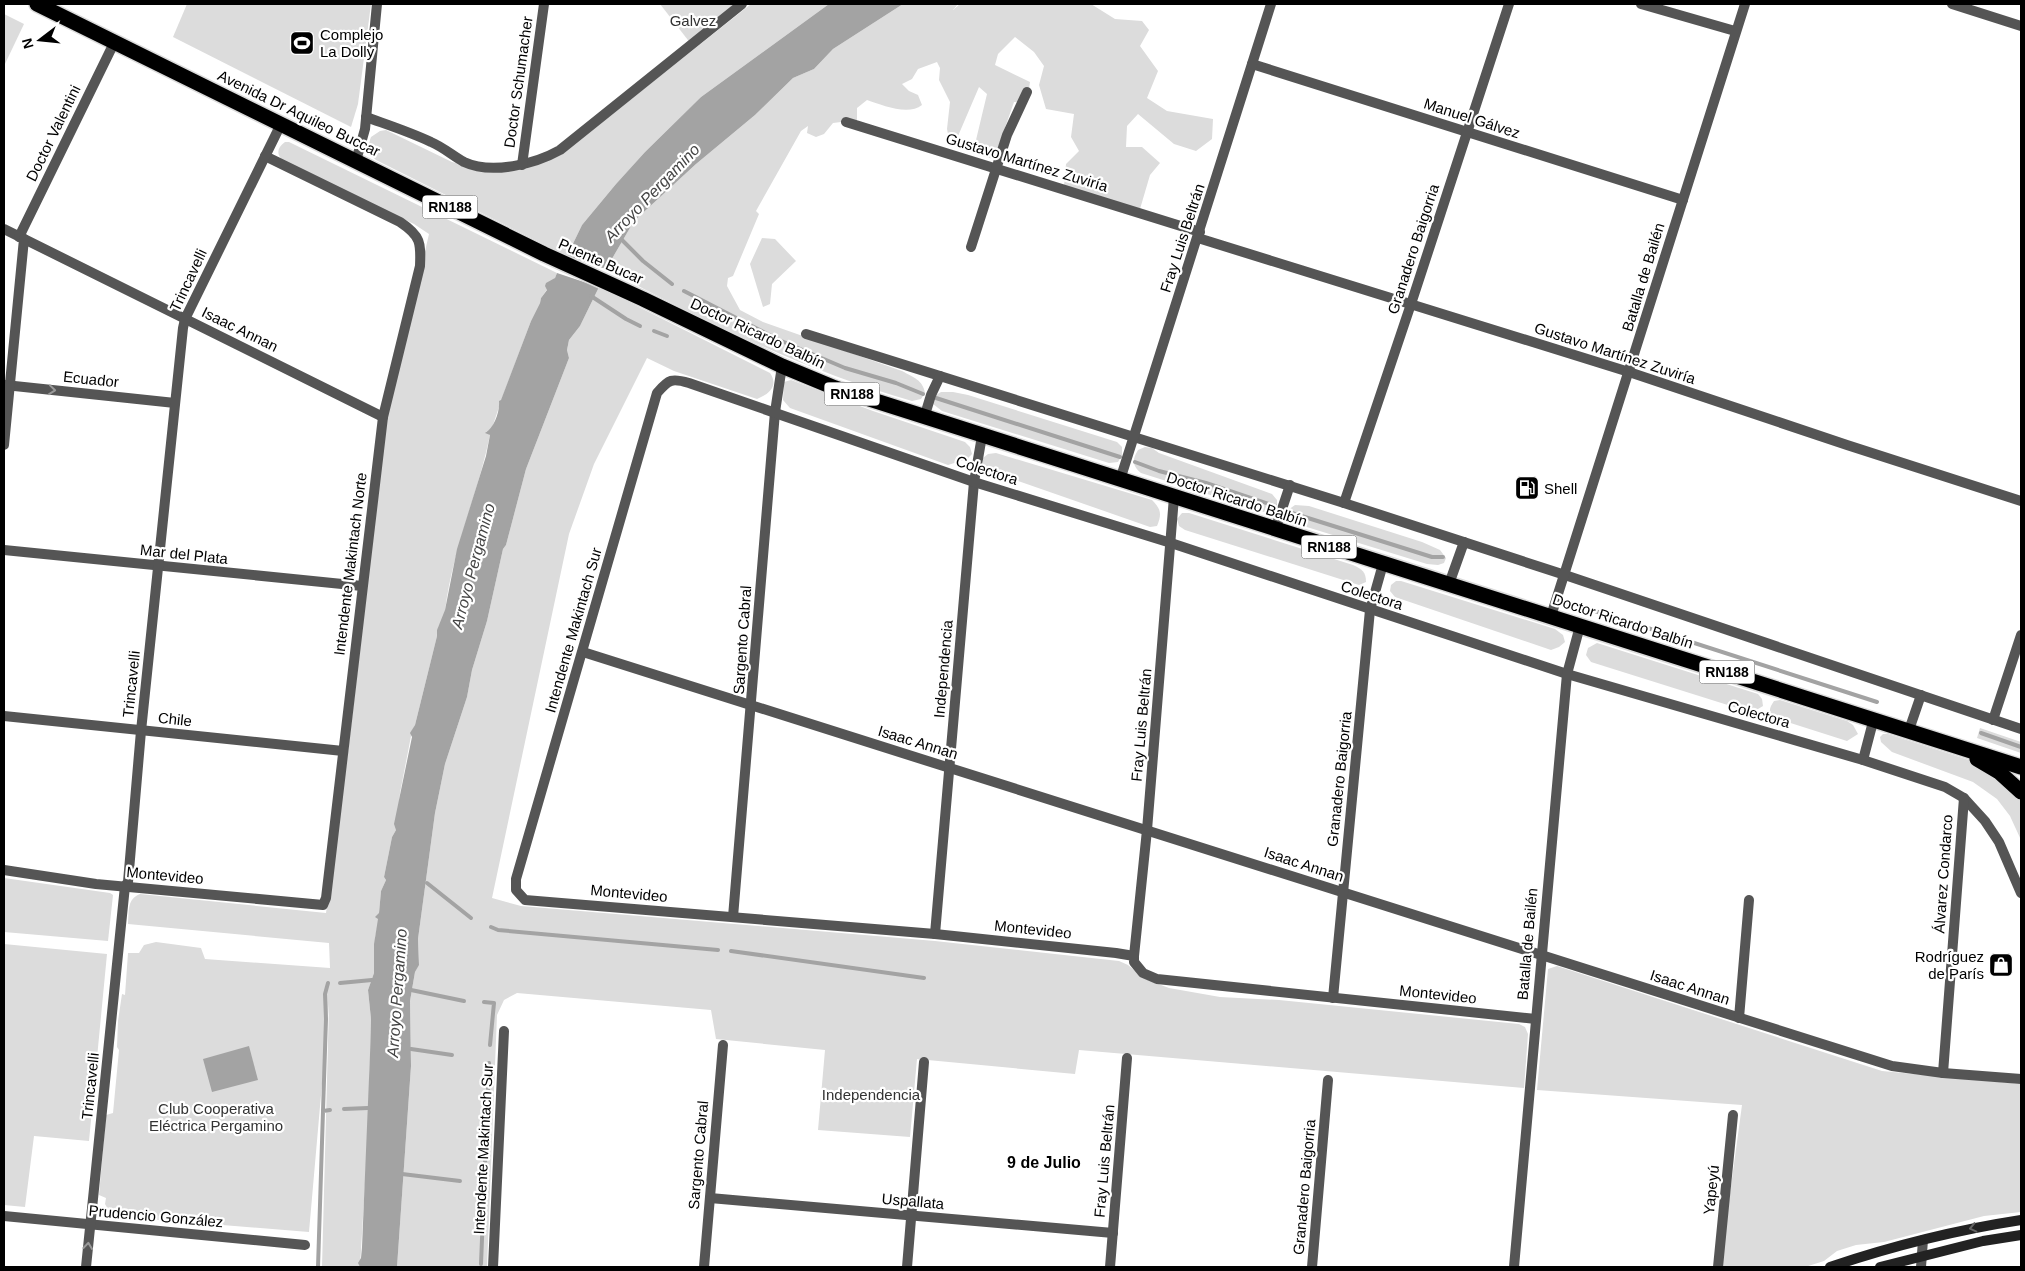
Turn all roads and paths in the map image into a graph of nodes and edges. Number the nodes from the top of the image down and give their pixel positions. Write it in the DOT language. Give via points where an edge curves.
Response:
graph roads {
  1 [pos="37,4"];
  2 [pos="377,4"];
  3 [pos="544,4"];
  4 [pos="742,4"];
  5 [pos="1271,4"];
  6 [pos="1509,4"];
  7 [pos="1641,4"];
  8 [pos="1745,4"];
  9 [pos="1952,4"];
  10 [pos="1978,8"];
  11 [pos="2021,26"];
  12 [pos="1736,31"];
  13 [pos="114,43"];
  14 [pos="1252,64"];
  15 [pos="1026,92"];
  16 [pos="366,117"];
  17 [pos="846,122"];
  18 [pos="281,124"];
  19 [pos="1467,132"];
  20 [pos="266,156"];
  21 [pos="356,160"];
  22 [pos="522,165"];
  23 [pos="997,168"];
  24 [pos="1683,200"];
  25 [pos="4,229"];
  26 [pos="1199,235"];
  27 [pos="22,238"];
  28 [pos="971,247"];
  29 [pos="544,254"];
  30 [pos="643,299"];
  31 [pos="1411,304"];
  32 [pos="185,319"];
  33 [pos="806,334"];
  34 [pos="782,366"];
  35 [pos="1629,372"];
  36 [pos="940,376"];
  37 [pos="667,382"];
  38 [pos="7,385"];
  39 [pos="176,403"];
  40 [pos="775,412"];
  41 [pos="383,417"];
  42 [pos="924,418"];
  43 [pos="982,436"];
  44 [pos="1135,436"];
  45 [pos="4,445"];
  46 [pos="1120,480"];
  47 [pos="974,482"];
  48 [pos="1290,485"];
  49 [pos="1174,497"];
  50 [pos="2021,501"];
  51 [pos="1344,503"];
  52 [pos="1275,530"];
  53 [pos="1464,542"];
  54 [pos="1171,543"];
  55 [pos="4,550"];
  56 [pos="1383,564"];
  57 [pos="158,566"];
  58 [pos="1564,575"];
  59 [pos="1449,584"];
  60 [pos="362,586"];
  61 [pos="1370,610"];
  62 [pos="1551,616"];
  63 [pos="1580,626"];
  64 [pos="2021,634"];
  65 [pos="583,652"];
  66 [pos="1567,674"];
  67 [pos="1921,695"];
  68 [pos="752,706"];
  69 [pos="4,716"];
  70 [pos="1874,718"];
  71 [pos="1993,720"];
  72 [pos="2021,729"];
  73 [pos="1909,730"];
  74 [pos="141,731"];
  75 [pos="1945,742"];
  76 [pos="343,751"];
  77 [pos="1863,760"];
  78 [pos="950,767"];
  79 [pos="2021,767"];
  80 [pos="2021,792"];
  81 [pos="1964,798"];
  82 [pos="1147,830"];
  83 [pos="4,870"];
  84 [pos="125,886"];
  85 [pos="516,890"];
  86 [pos="1343,892"];
  87 [pos="2021,893"];
  88 [pos="1749,900"];
  89 [pos="323,905"];
  90 [pos="733,917"];
  91 [pos="935,934"];
  92 [pos="1542,955"];
  93 [pos="1134,956"];
  94 [pos="1334,998"];
  95 [pos="1739,1018"];
  96 [pos="1536,1019"];
  97 [pos="504,1031"];
  98 [pos="722,1045"];
  99 [pos="1127,1058"];
  100 [pos="924,1062"];
  101 [pos="1944,1073"];
  102 [pos="2021,1079"];
  103 [pos="1328,1080"];
  104 [pos="1734,1115"];
  105 [pos="710,1198"];
  106 [pos="4,1216"];
  107 [pos="911,1216"];
  108 [pos="2021,1220"];
  109 [pos="91,1225"];
  110 [pos="1113,1234"];
  111 [pos="2021,1235"];
  112 [pos="1923,1240"];
  113 [pos="305,1245"];
  114 [pos="1922,1255"];
  115 [pos="86,1267"];
  116 [pos="493,1267"];
  117 [pos="704,1267"];
  118 [pos="907,1267"];
  119 [pos="1110,1267"];
  120 [pos="1312,1267"];
  121 [pos="1514,1267"];
  122 [pos="1718,1267"];
  123 [pos="1830,1267"];
  124 [pos="1880,1267"];
  125 [pos="1921,1267"];
  1 -- 13 [label="highway, Avenida Dr Aquileo Buccar / RN188"];
  2 -- 16 [label="street"];
  3 -- 22 [label="street, Doctor Schumacher"];
  4 -- 22 [label="street" via="560,150 542,160"];
  5 -- 14 [label="street, Fray Luis Beltrán"];
  6 -- 19 [label="street, Granadero Baigorria"];
  7 -- 12 [label="street"];
  8 -- 12 [label="street, Batalla de Bailén"];
  9 -- 10 [label="street"];
  10 -- 11 [label="street"];
  12 -- 24 [label="street, Batalla de Bailén"];
  13 -- 18 [label="highway, Avenida Dr Aquileo Buccar / RN188"];
  13 -- 27 [label="street, Doctor Valentini"];
  14 -- 19 [label="street, Manuel Gálvez"];
  14 -- 26 [label="street, Fray Luis Beltrán"];
  15 -- 23 [label="street"];
  16 -- 21 [label="street"];
  16 -- 22 [label="street" via="432,142 466,163 490,167"];
  17 -- 23 [label="street, Gustavo Martínez Zuviría"];
  18 -- 20 [label="street, Trincavelli"];
  18 -- 21 [label="highway, Avenida Dr Aquileo Buccar / RN188"];
  19 -- 24 [label="street, Manuel Gálvez"];
  19 -- 31 [label="street, Granadero Baigorria"];
  20 -- 32 [label="street, Trincavelli"];
  20 -- 41 [label="street, Intendente Makintach Norte" via="400,222 413,231 421,244 420,266"];
  21 -- 29 [label="highway, Avenida Dr Aquileo Buccar / RN188"];
  23 -- 26 [label="street, Gustavo Martínez Zuviría"];
  23 -- 28 [label="street"];
  24 -- 35 [label="street, Batalla de Bailén"];
  25 -- 27 [label="street, Isaac Annan"];
  26 -- 31 [label="street, Gustavo Martínez Zuviría"];
  26 -- 44 [label="street, Fray Luis Beltrán"];
  27 -- 32 [label="street, Isaac Annan"];
  27 -- 38 [label="street, Doctor Valentini"];
  29 -- 30 [label="highway, Puente Bucar / RN188"];
  30 -- 34 [label="highway, Doctor Ricardo Balbín / RN188"];
  31 -- 35 [label="street, Gustavo Martínez Zuviría"];
  31 -- 51 [label="street, Granadero Baigorria"];
  32 -- 39 [label="street, Trincavelli"];
  32 -- 41 [label="street, Isaac Annan"];
  33 -- 36 [label="street"];
  34 -- 40 [label="street, Sargento Cabral"];
  34 -- 42 [label="highway, Doctor Ricardo Balbín / RN188"];
  35 -- 50 [label="street, Gustavo Martínez Zuviría"];
  35 -- 58 [label="street, Batalla de Bailén"];
  36 -- 42 [label="street"];
  36 -- 44 [label="street"];
  37 -- 40 [label="street, Colectora" via="677,379"];
  37 -- 65 [label="street, Intendente Makintach Sur" via="657,393 652,407"];
  38 -- 39 [label="street, Ecuador, one-way"];
  38 -- 45 [label="street, Doctor Valentini"];
  39 -- 57 [label="street, Trincavelli"];
  40 -- 47 [label="street, Colectora"];
  40 -- 68 [label="street, Sargento Cabral"];
  41 -- 60 [label="street, Intendente Makintach Norte"];
  42 -- 43 [label="highway, Doctor Ricardo Balbín / RN188"];
  43 -- 46 [label="highway, Doctor Ricardo Balbín / RN188"];
  43 -- 47 [label="street, Independencia"];
  44 -- 46 [label="street, Fray Luis Beltrán"];
  44 -- 48 [label="street"];
  46 -- 49 [label="highway, Doctor Ricardo Balbín / RN188"];
  47 -- 54 [label="street, Colectora"];
  47 -- 78 [label="street, Independencia"];
  48 -- 51 [label="street"];
  48 -- 52 [label="street"];
  49 -- 52 [label="highway, Doctor Ricardo Balbín / RN188"];
  49 -- 54 [label="street, Fray Luis Beltrán"];
  51 -- 53 [label="street"];
  52 -- 56 [label="highway, Doctor Ricardo Balbín / RN188"];
  53 -- 58 [label="street"];
  53 -- 59 [label="street"];
  54 -- 61 [label="street, Colectora"];
  54 -- 82 [label="street, Fray Luis Beltrán"];
  55 -- 57 [label="street, Mar del Plata"];
  56 -- 59 [label="highway, Doctor Ricardo Balbín / RN188"];
  56 -- 61 [label="street, Granadero Baigorria"];
  57 -- 60 [label="street, Mar del Plata"];
  57 -- 74 [label="street, Trincavelli"];
  58 -- 62 [label="street, Batalla de Bailén"];
  58 -- 67 [label="street"];
  59 -- 62 [label="highway, Doctor Ricardo Balbín / RN188"];
  60 -- 76 [label="street, Intendente Makintach Norte"];
  61 -- 66 [label="street, Colectora"];
  61 -- 86 [label="street, Granadero Baigorria"];
  62 -- 63 [label="highway, Doctor Ricardo Balbín / RN188"];
  63 -- 66 [label="street, Batalla de Bailén"];
  63 -- 70 [label="highway, Doctor Ricardo Balbín / RN188"];
  64 -- 71 [label="street"];
  65 -- 68 [label="street, Isaac Annan"];
  65 -- 85 [label="street, Intendente Makintach Sur" via="516,879"];
  66 -- 77 [label="street, Colectora"];
  66 -- 92 [label="street, Batalla de Bailén"];
  67 -- 71 [label="street"];
  67 -- 73 [label="street"];
  68 -- 78 [label="street, Isaac Annan"];
  68 -- 90 [label="street, Sargento Cabral"];
  69 -- 74 [label="street, Chile"];
  70 -- 73 [label="highway, Doctor Ricardo Balbín / RN188"];
  70 -- 77 [label="street"];
  71 -- 72 [label="street"];
  73 -- 75 [label="highway, Doctor Ricardo Balbín / RN188"];
  74 -- 76 [label="street, Chile"];
  74 -- 84 [label="street, Trincavelli" via="128,882"];
  75 -- 79 [label="highway, RN188"];
  75 -- 80 [label="highway" via="1999,772"];
  76 -- 89 [label="street, Intendente Makintach Norte"];
  77 -- 81 [label="street, Colectora" via="1945,787"];
  78 -- 82 [label="street, Isaac Annan"];
  78 -- 91 [label="street, Independencia"];
  81 -- 87 [label="street, Colectora" via="2000,842"];
  81 -- 101 [label="street, Álvarez Condarco"];
  82 -- 86 [label="street, Isaac Annan"];
  82 -- 93 [label="street, Fray Luis Beltrán"];
  83 -- 84 [label="street, Montevideo"];
  84 -- 89 [label="street, Montevideo"];
  84 -- 109 [label="street, Trincavelli"];
  85 -- 90 [label="street, Montevideo" via="525,900"];
  86 -- 92 [label="street, Isaac Annan"];
  86 -- 94 [label="street, Granadero Baigorria"];
  88 -- 95 [label="street"];
  90 -- 91 [label="street, Montevideo"];
  91 -- 93 [label="street, Montevideo"];
  92 -- 95 [label="street, Isaac Annan"];
  92 -- 96 [label="street, Batalla de Bailén"];
  93 -- 94 [label="street, Montevideo" via="1134,962 1144,973 1157,979"];
  94 -- 96 [label="street, Montevideo"];
  95 -- 101 [label="street, Isaac Annan" via="1892,1066"];
  96 -- 121 [label="street, Batalla de Bailén"];
  97 -- 116 [label="street, Intendente Makintach Sur"];
  98 -- 105 [label="street, Sargento Cabral"];
  99 -- 110 [label="street, Fray Luis Beltrán"];
  100 -- 107 [label="street"];
  101 -- 102 [label="street, Isaac Annan"];
  103 -- 120 [label="street, Granadero Baigorria"];
  104 -- 122 [label="street, Yapeyú"];
  105 -- 107 [label="street, Uspallata"];
  105 -- 117 [label="street, Sargento Cabral"];
  106 -- 109 [label="street, Prudencio González"];
  107 -- 110 [label="street, Uspallata"];
  107 -- 118 [label="street"];
  108 -- 112 [label="main road, one-way"];
  109 -- 113 [label="street, Prudencio González"];
  115 -- 109 [label="street, Trincavelli, one-way"];
  110 -- 119 [label="street, Fray Luis Beltrán"];
  111 -- 114 [label="main road"];
  112 -- 114 [label="street"];
  112 -- 123 [label="main road"];
  114 -- 124 [label="main road"];
  114 -- 125 [label="street"];
}
